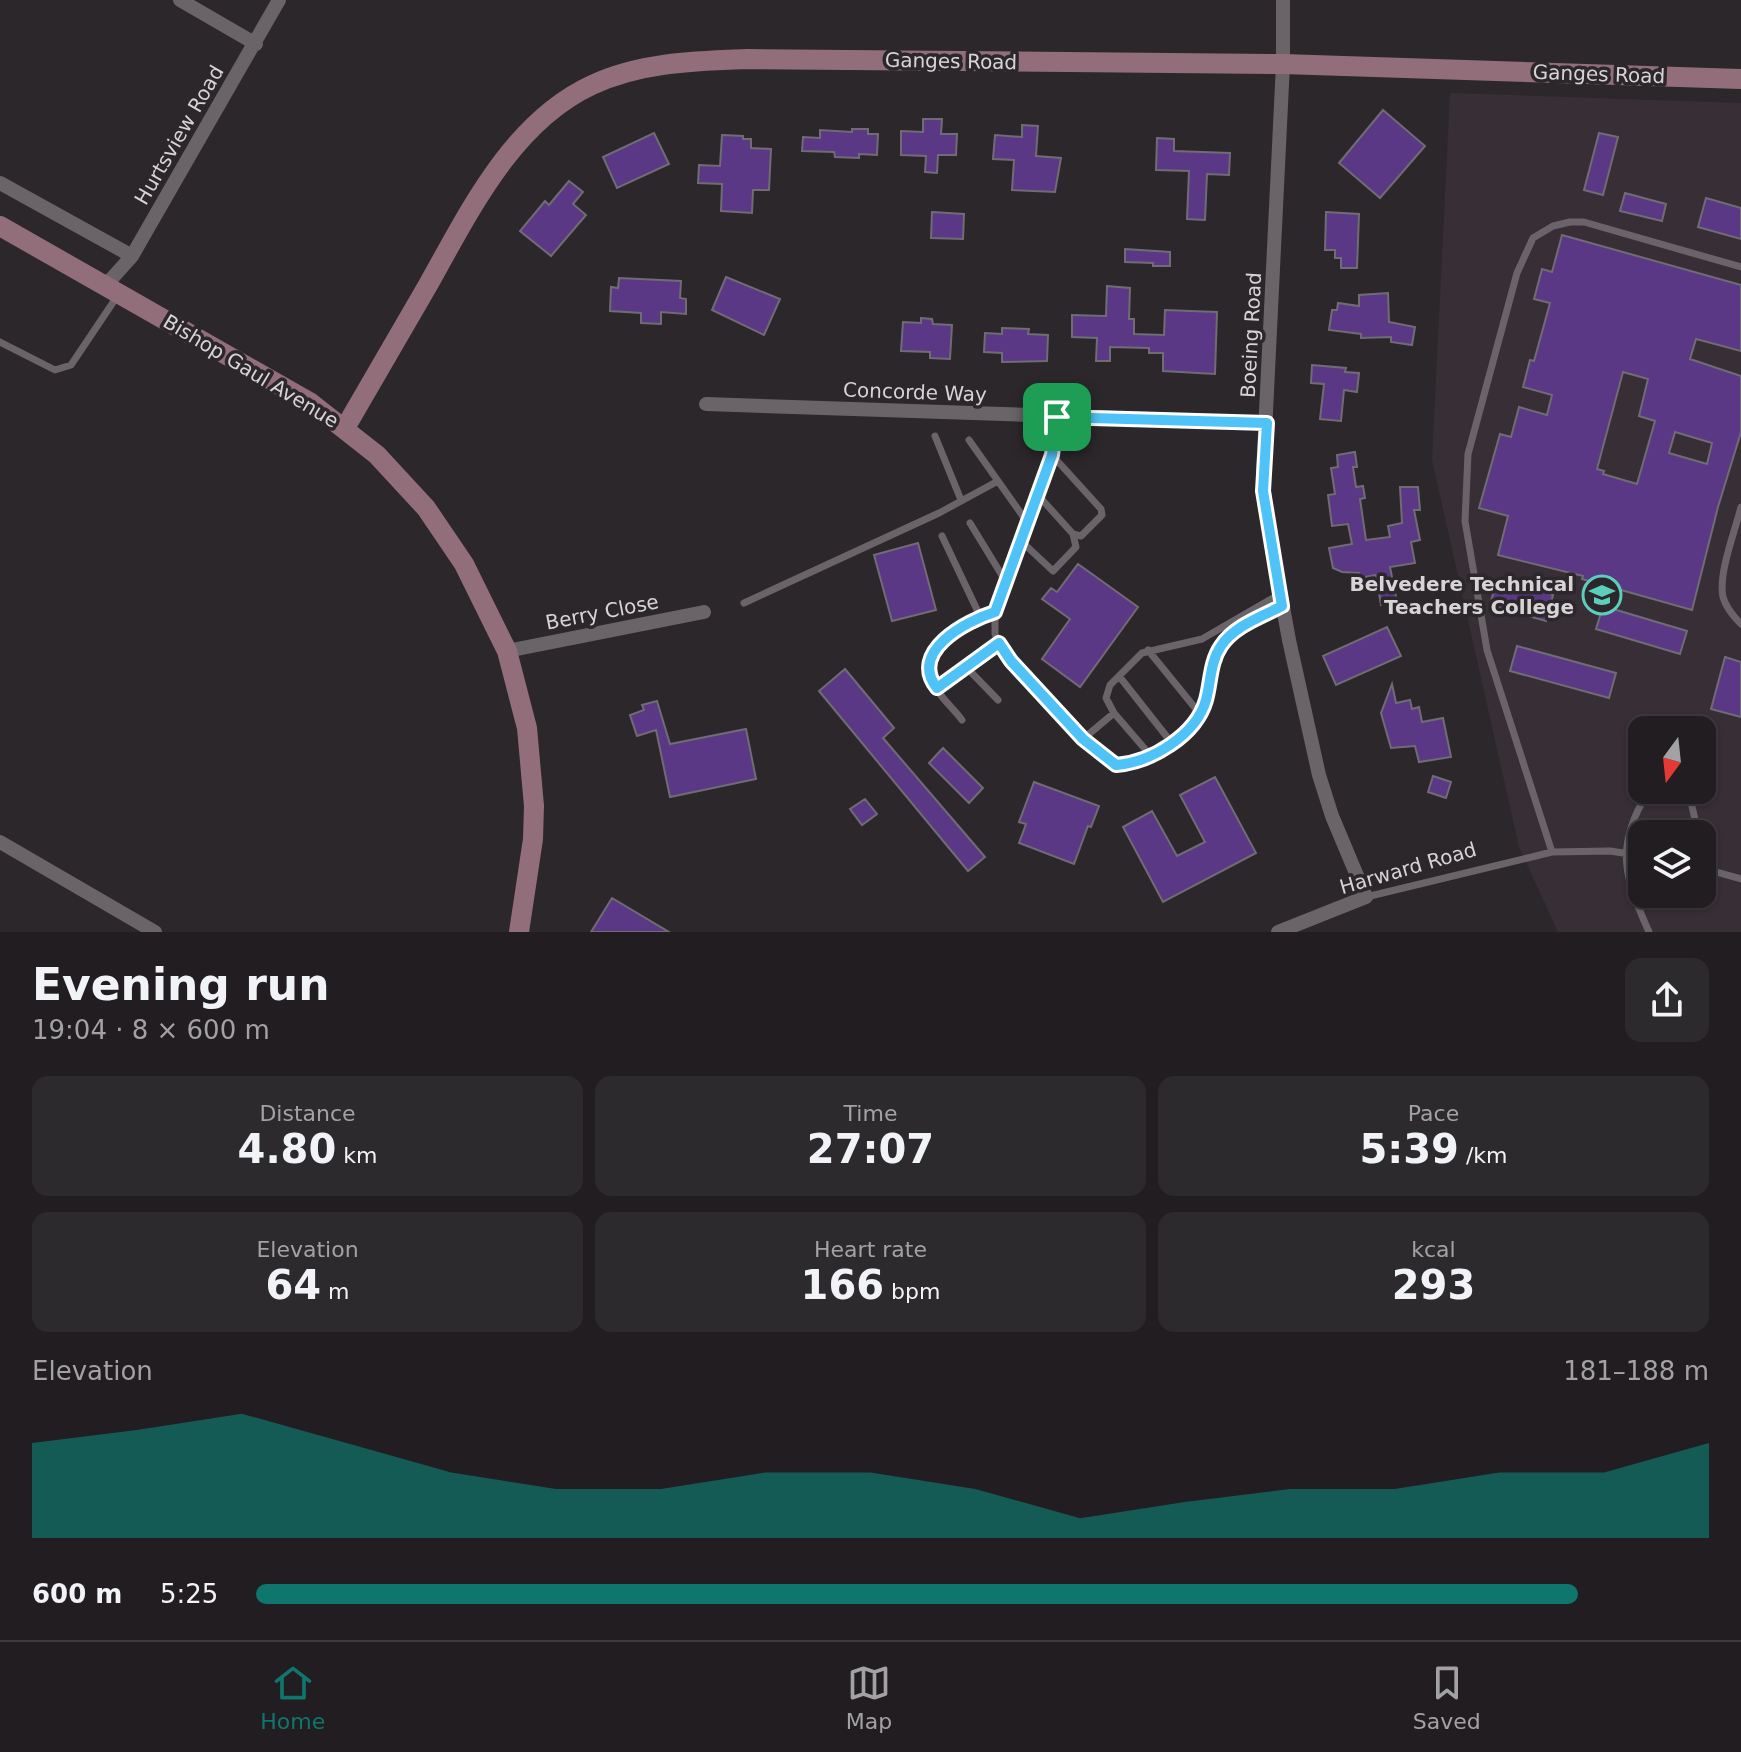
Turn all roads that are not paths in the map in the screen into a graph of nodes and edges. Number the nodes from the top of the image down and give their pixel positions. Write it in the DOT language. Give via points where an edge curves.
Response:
graph roads {
  1 [pos="180,0"];
  2 [pos="279,0"];
  3 [pos="1283,0"];
  4 [pos="256,44"];
  5 [pos="1283,64"];
  6 [pos="1741,79"];
  7 [pos="0,183"];
  8 [pos="0,226"];
  9 [pos="132,256"];
  10 [pos="1741,267"];
  11 [pos="112,289"];
  12 [pos="0,342"];
  13 [pos="706,404"];
  14 [pos="1057,417"];
  15 [pos="1267,423"];
  16 [pos="345,428"];
  17 [pos="935,436"];
  18 [pos="969,440"];
  19 [pos="1052,455"];
  20 [pos="998,481"];
  21 [pos="1037,494"];
  22 [pos="961,500"];
  23 [pos="1741,507"];
  24 [pos="1027,522"];
  25 [pos="970,523"];
  26 [pos="1073,534"];
  27 [pos="942,536"];
  28 [pos="1021,541"];
  29 [pos="1006,582"];
  30 [pos="1281,600"];
  31 [pos="744,603"];
  32 [pos="704,612"];
  33 [pos="995,612"];
  34 [pos="980,616"];
  35 [pos="1741,624"];
  36 [pos="1202,639"];
  37 [pos="999,643"];
  38 [pos="1148,650"];
  39 [pos="507,651"];
  40 [pos="1216,654"];
  41 [pos="967,668"];
  42 [pos="1119,676"];
  43 [pos="937,688"];
  44 [pos="998,700"];
  45 [pos="1114,713"];
  46 [pos="1200,714"];
  47 [pos="962,720"];
  48 [pos="1083,739"];
  49 [pos="1171,742"];
  50 [pos="1151,756"];
  51 [pos="1632,820"];
  52 [pos="1695,820"];
  53 [pos="1628,837"];
  54 [pos="0,842"];
  55 [pos="1552,852"];
  56 [pos="1624,853"];
  57 [pos="1628,854"];
  58 [pos="1716,872"];
  59 [pos="1741,879"];
  60 [pos="1366,897"];
  61 [pos="155,932"];
  62 [pos="519,932"];
  63 [pos="1278,932"];
  64 [pos="1649,932"];
  1 -- 4 [label="street"];
  2 -- 4 [label="street, Hurtsview Road"];
  3 -- 5 [label="street, Boeing Road"];
  4 -- 9 [label="street, Hurtsview Road"];
  5 -- 6 [label="street, Ganges Road"];
  5 -- 15 [label="street, Boeing Road"];
  5 -- 16 [label="street, Ganges Road" via="748,59 655,66 613,77 565,101 505,159"];
  7 -- 9 [label="street"];
  8 -- 11 [label="street, Bishop Gaul Avenue"];
  9 -- 11 [label="street, Hurtsview Road"];
  10 -- 55 [label="lane" via="1570,222 1533,238 1517,273 1468,454 1465,521 1487,650"];
  11 -- 12 [label="lane" via="71,365 55,370"];
  11 -- 16 [label="street, Bishop Gaul Avenue" via="311,403"];
  13 -- 14 [label="street, Concorde Way"];
  14 -- 15 [label="street, Concorde Way"];
  14 -- 19 [label="lane"];
  15 -- 30 [label="street, Boeing Road" via="1263,491"];
  16 -- 39 [label="street, Bishop Gaul Avenue" via="426,508 464,564"];
  17 -- 22 [label="lane"];
  18 -- 20 [label="lane"];
  19 -- 21 [label="lane"];
  19 -- 26 [label="lane" via="1103,512 1081,536"];
  20 -- 22 [label="lane"];
  20 -- 24 [label="lane"];
  21 -- 24 [label="lane"];
  21 -- 26 [label="lane"];
  22 -- 31 [label="lane"];
  23 -- 35 [label="lane" via="1723,578 1723,597"];
  24 -- 28 [label="lane"];
  25 -- 29 [label="lane"];
  26 -- 28 [label="lane" via="1076,547 1053,571"];
  27 -- 34 [label="lane"];
  28 -- 29 [label="lane"];
  29 -- 33 [label="lane"];
  30 -- 36 [label="lane"];
  30 -- 40 [label="lane" via="1222,643"];
  30 -- 60 [label="street, Boeing Road" via="1319,775"];
  32 -- 39 [label="street, Berry Close"];
  33 -- 34 [label="lane"];
  33 -- 37 [label="lane"];
  34 -- 43 [label="lane" via="932,654 930,680"];
  36 -- 38 [label="lane"];
  36 -- 40 [label="lane"];
  37 -- 41 [label="lane"];
  37 -- 48 [label="lane"];
  38 -- 42 [label="lane"];
  38 -- 46 [label="lane"];
  39 -- 62 [label="street, Bishop Gaul Avenue" via="527,728 534,806 531,867"];
  40 -- 46 [label="lane"];
  41 -- 43 [label="lane"];
  41 -- 44 [label="lane"];
  42 -- 45 [label="lane" via="1106,693"];
  42 -- 49 [label="lane"];
  43 -- 47 [label="lane"];
  45 -- 48 [label="lane"];
  45 -- 50 [label="lane"];
  46 -- 49 [label="lane" via="1192,728"];
  48 -- 50 [label="lane" via="1116,765"];
  49 -- 50 [label="lane"];
  51 -- 52 [label="lane" via="1647,794 1666,793 1691,802"];
  53 -- 56 [label="lane"];
  54 -- 61 [label="street"];
  55 -- 56 [label="lane, Harward Road"];
  55 -- 60 [label="lane, Harward Road"];
  56 -- 57 [label="lane, Harward Road"];
  56 -- 64 [label="lane"];
  58 -- 59 [label="lane"];
  60 -- 63 [label="street, Harward Road"];
}
